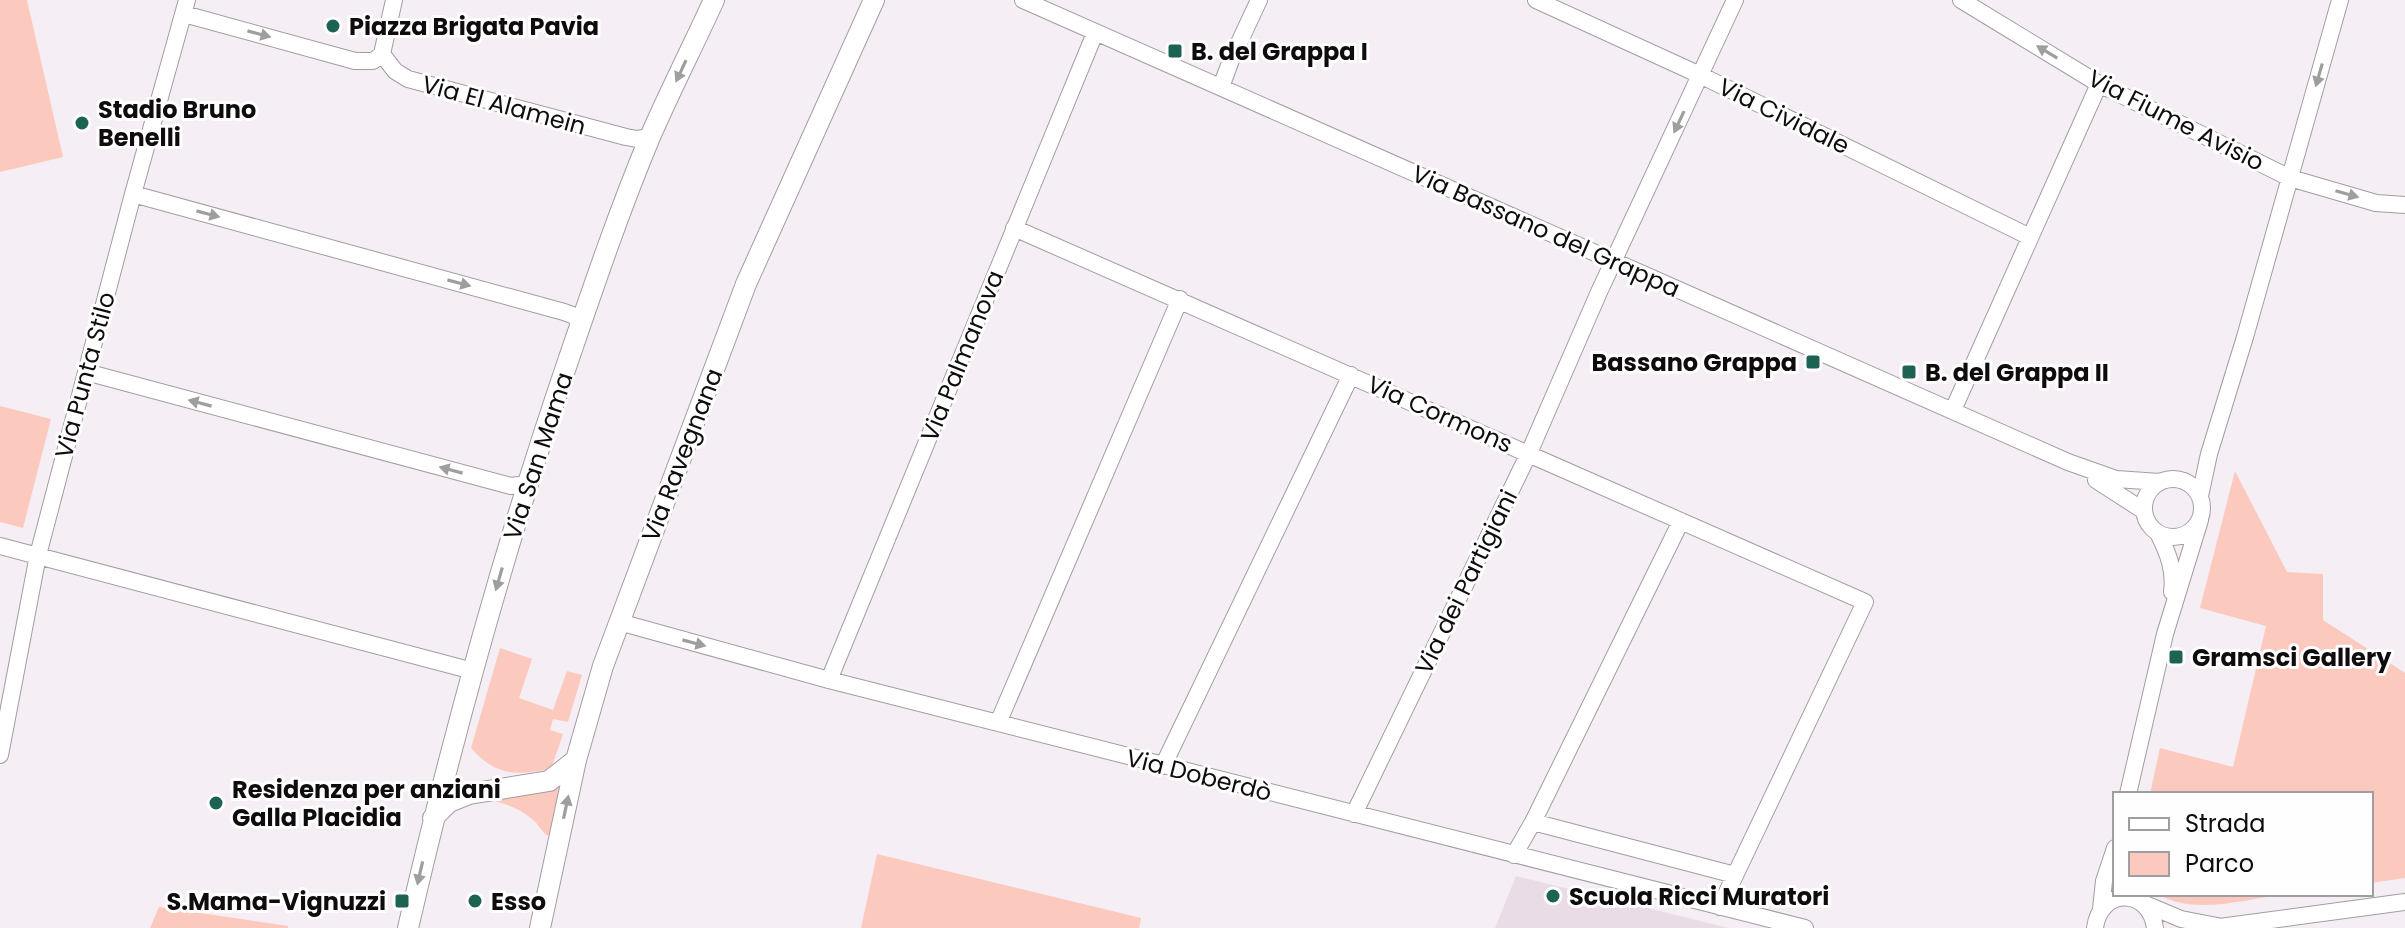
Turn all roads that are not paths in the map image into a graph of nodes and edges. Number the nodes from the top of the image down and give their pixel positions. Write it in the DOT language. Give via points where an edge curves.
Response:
graph roads {
  1 [pos="394,0"];
  2 [pos="714,0"];
  3 [pos="874,0"];
  4 [pos="1023,0"];
  5 [pos="1259,0"];
  6 [pos="1536,0"];
  7 [pos="1735,0"];
  8 [pos="1961,0"];
  9 [pos="2340,0"];
  10 [pos="186,7"];
  11 [pos="1095,33"];
  12 [pos="382,54"];
  13 [pos="1700,75"];
  14 [pos="2099,84"];
  15 [pos="1221,87"];
  16 [pos="651,137"];
  17 [pos="2290,178"];
  18 [pos="133,194"];
  19 [pos="2405,205"];
  20 [pos="1014,228"];
  21 [pos="2030,237"];
  22 [pos="1614,261"];
  23 [pos="1180,299"];
  24 [pos="580,326"];
  25 [pos="86,372"];
  26 [pos="1351,375"];
  27 [pos="1953,410"];
  28 [pos="1529,453"];
  29 [pos="2209,454"];
  30 [pos="2068,462"];
  31 [pos="2165,480"];
  32 [pos="527,484"];
  33 [pos="2200,496"];
  34 [pos="2144,511"];
  35 [pos="2200,520"];
  36 [pos="1681,521"];
  37 [pos="2158,533"];
  38 [pos="0,546"];
  39 [pos="38,555"];
  40 [pos="619,622"];
  41 [pos="2165,634"];
  42 [pos="473,671"];
  43 [pos="829,680"];
  44 [pos="998,723"];
  45 [pos="0,755"];
  46 [pos="576,760"];
  47 [pos="1163,766"];
  48 [pos="2128,792"];
  49 [pos="1354,814"];
  50 [pos="433,818"];
  51 [pos="1533,822"];
  52 [pos="2113,854"];
  53 [pos="1514,855"];
  54 [pos="1735,875"];
  55 [pos="2140,898"];
  56 [pos="2405,902"];
  57 [pos="1720,907"];
  58 [pos="2101,909"];
  59 [pos="1786,926"];
  60 [pos="2215,927"];
  61 [pos="408,928"];
  62 [pos="540,928"];
  63 [pos="1805,928"];
  64 [pos="2095,928"];
  65 [pos="2155,928"];
  1 -- 12 [label="street"];
  2 -- 16 [label="street, Via San Mama, one-way"];
  3 -- 40 [label="street, Via Ravegnana" via="746,284"];
  4 -- 11 [label="street, Via Bassano del Grappa"];
  5 -- 15 [label="street"];
  6 -- 13 [label="street, Via Cividale"];
  7 -- 13 [label="street, Via dei Partigiani"];
  14 -- 8 [label="street, Via Fiume Avisio, one-way"];
  9 -- 17 [label="street, one-way"];
  10 -- 12 [label="street, one-way" via="355,61 373,61"];
  10 -- 18 [label="street, Via Punta Stilo"];
  11 -- 15 [label="street, Via Bassano del Grappa"];
  11 -- 20 [label="street, Via Palmanova"];
  12 -- 16 [label="street, Via El Alamein" via="408,79 626,137"];
  13 -- 21 [label="street, Via Cividale"];
  13 -- 22 [label="street, Via dei Partigiani, one-way"];
  14 -- 17 [label="street, Via Fiume Avisio"];
  14 -- 21 [label="street"];
  15 -- 22 [label="street, Via Bassano del Grappa"];
  16 -- 24 [label="street, Via San Mama"];
  17 -- 19 [label="street, Via Fiume Avisio, one-way" via="2376,203"];
  17 -- 29 [label="street"];
  18 -- 24 [label="street, one-way" via="564,312 575,316"];
  18 -- 25 [label="street, Via Punta Stilo"];
  20 -- 23 [label="street, Via Cormons"];
  20 -- 43 [label="street, Via Palmanova"];
  21 -- 27 [label="street"];
  22 -- 27 [label="street, Via Bassano del Grappa"];
  22 -- 28 [label="street, Via dei Partigiani"];
  23 -- 26 [label="street, Via Cormons"];
  23 -- 44 [label="street"];
  24 -- 32 [label="street, Via San Mama"];
  32 -- 25 [label="street, one-way" via="511,486"];
  25 -- 39 [label="street, Via Punta Stilo"];
  26 -- 28 [label="street, Via Cormons"];
  26 -- 47 [label="street"];
  27 -- 30 [label="street, Via Bassano del Grappa"];
  28 -- 36 [label="street, Via Cormons"];
  28 -- 49 [label="street, Via dei Partigiani"];
  29 -- 31 [label="street" via="2196,469"];
  29 -- 33 [label="street"];
  30 -- 31 [label="street, Via Bassano del Grappa" via="2116,479"];
  30 -- 34 [label="street, Via Bassano del Grappa"];
  31 -- 33 [label="street" via="2188,483"];
  31 -- 34 [label="street" via="2148,494"];
  32 -- 42 [label="street, Via San Mama, one-way"];
  33 -- 35 [label="street"];
  34 -- 37 [label="street"];
  35 -- 37 [label="street" via="2186,535"];
  35 -- 41 [label="street"];
  36 -- 51 [label="street"];
  36 -- 54 [label="street, Via Cormons" via="1865,602"];
  37 -- 41 [label="street" via="2173,580"];
  38 -- 39 [label="street"];
  39 -- 42 [label="street"];
  39 -- 45 [label="street, Via Punta Stilo"];
  40 -- 43 [label="street, Via Doberdò, one-way"];
  40 -- 46 [label="street, Via Ravegnana"];
  41 -- 48 [label="street"];
  42 -- 50 [label="street, Via San Mama"];
  43 -- 44 [label="street, Via Doberdò"];
  44 -- 47 [label="street, Via Doberdò"];
  46 -- 50 [label="street" via="549,781 469,794 449,802"];
  62 -- 46 [label="street, Via Ravegnana, one-way"];
  47 -- 49 [label="street, Via Doberdò"];
  49 -- 53 [label="street, Via Doberdò"];
  50 -- 61 [label="street, Via San Mama, one-way"];
  51 -- 53 [label="street"];
  51 -- 54 [label="street"];
  52 -- 58 [label="street"];
  53 -- 57 [label="street, Via Doberdò"];
  54 -- 57 [label="street"];
  55 -- 58 [label="street" via="2116,899"];
  55 -- 60 [label="street" via="2181,919"];
  55 -- 65 [label="street"];
  56 -- 60 [label="street"];
  57 -- 59 [label="street, Via Doberdò"];
  58 -- 64 [label="street"];
  59 -- 63 [label="street, Via Doberdò"];
}
